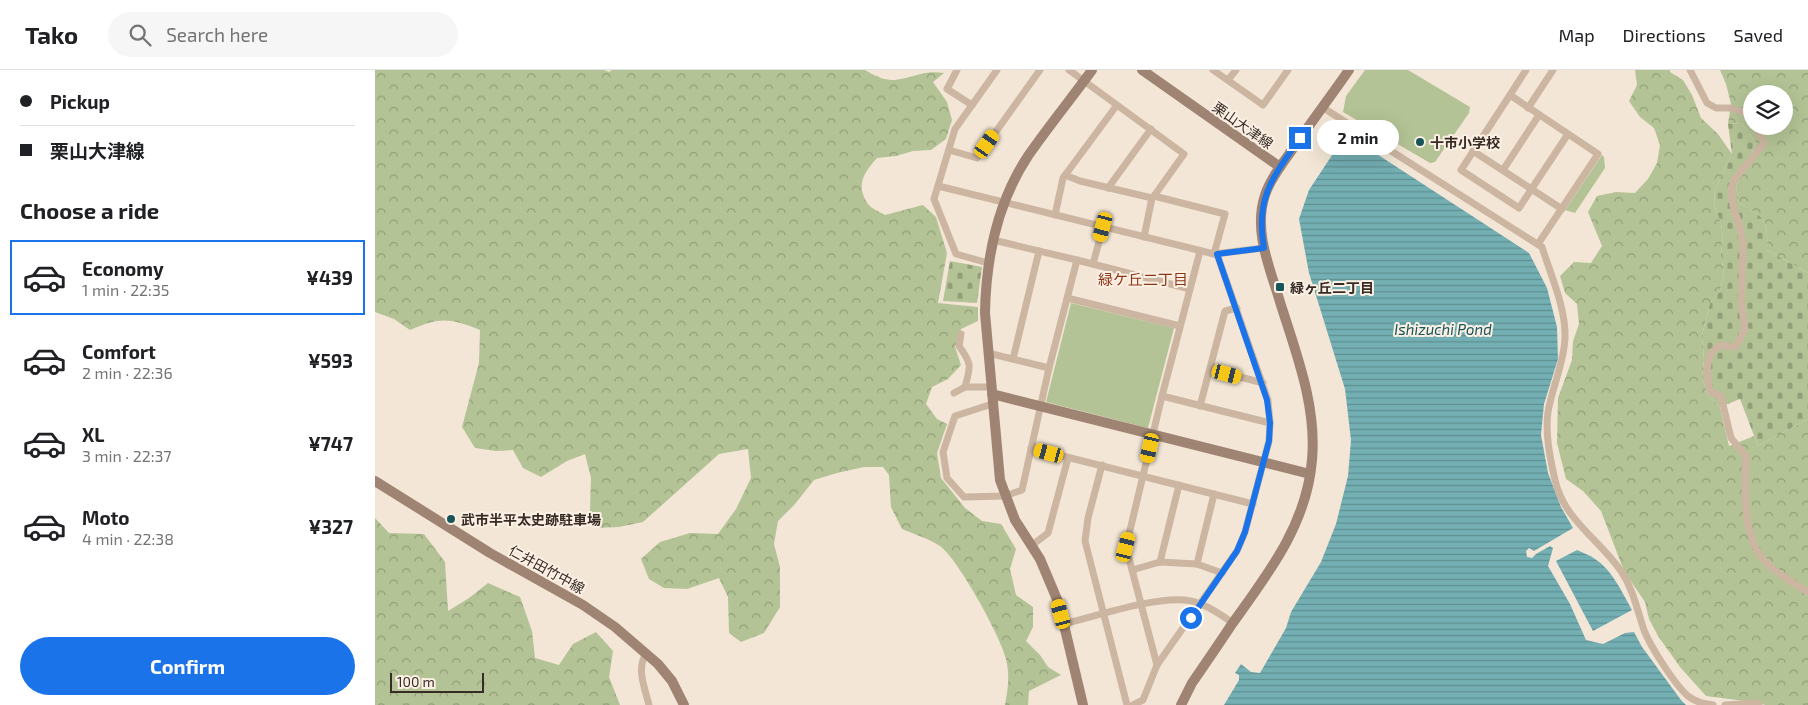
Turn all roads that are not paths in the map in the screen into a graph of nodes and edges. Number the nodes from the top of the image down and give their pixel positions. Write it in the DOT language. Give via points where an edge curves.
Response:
graph roads {
  1 [pos="957,70"];
  2 [pos="997,70"];
  3 [pos="1040,70"];
  4 [pos="1069,70"];
  5 [pos="1091,70"];
  6 [pos="1142,70"];
  7 [pos="1213,70"];
  8 [pos="1236,70"];
  9 [pos="1288,70"];
  10 [pos="1349,70"];
  11 [pos="1526,70"];
  12 [pos="1553,70"];
  13 [pos="1690,70"];
  14 [pos="1228,80"];
  15 [pos="1084,81"];
  16 [pos="1510,95"];
  17 [pos="972,105"];
  18 [pos="1117,105"];
  19 [pos="1322,107"];
  20 [pos="1528,108"];
  21 [pos="1743,112"];
  22 [pos="1539,115"];
  23 [pos="1151,129"];
  24 [pos="1568,134"];
  25 [pos="1760,135"];
  26 [pos="949,150"];
  27 [pos="1473,150"];
  28 [pos="1280,167"];
  29 [pos="1503,170"];
  30 [pos="1065,175"];
  31 [pos="938,186"];
  32 [pos="1108,188"];
  33 [pos="1532,189"];
  34 [pos="1153,197"];
  35 [pos="1005,203"];
  36 [pos="1562,209"];
  37 [pos="1055,215"];
  38 [pos="1103,227"];
  39 [pos="1144,237"];
  40 [pos="993,240"];
  41 [pos="1538,244"];
  42 [pos="1264,248"];
  43 [pos="1039,251"];
  44 [pos="1200,251"];
  45 [pos="1216,254"];
  46 [pos="1077,260"];
  47 [pos="988,263"];
  48 [pos="1093,264"];
  49 [pos="1190,289"];
  50 [pos="1067,298"];
  51 [pos="1237,308"];
  52 [pos="1180,326"];
  53 [pos="961,334"];
  54 [pos="988,353"];
  55 [pos="1013,359"];
  56 [pos="1049,368"];
  57 [pos="1210,369"];
  58 [pos="1263,383"];
  59 [pos="965,387"];
  60 [pos="954,393"];
  61 [pos="992,395"];
  62 [pos="1162,396"];
  63 [pos="1040,406"];
  64 [pos="1200,406"];
  65 [pos="1270,423"];
  66 [pos="1153,434"];
  67 [pos="1031,448"];
  68 [pos="1068,458"];
  69 [pos="1263,463"];
  70 [pos="1102,465"];
  71 [pos="1311,474"];
  72 [pos="1143,476"];
  73 [pos="375,482"];
  74 [pos="1179,485"];
  75 [pos="1214,494"];
  76 [pos="1005,496"];
  77 [pos="1253,504"];
  78 [pos="1031,546"];
  79 [pos="1160,562"];
  80 [pos="1197,564"];
  81 [pos="1132,570"];
  82 [pos="1222,573"];
  83 [pos="1808,592"];
  84 [pos="1141,604"];
  85 [pos="1201,604"];
  86 [pos="1104,615"];
  87 [pos="1064,624"];
  88 [pos="1233,624"];
  89 [pos="646,654"];
  90 [pos="1157,666"];
  91 [pos="649,705"];
  92 [pos="684,705"];
  93 [pos="1083,705"];
  94 [pos="1127,705"];
  95 [pos="1133,705"];
  96 [pos="1181,705"];
  97 [pos="1713,705"];
  98 [pos="1725,705"];
  99 [pos="1759,705"];
  1 -- 17 [label="street" via="947,89"];
  2 -- 17 [label="street"];
  3 -- 26 [label="street" via="977,158"];
  4 -- 15 [label="street"];
  5 -- 15 [label="street"];
  6 -- 28 [label="street, 栗山大津線"];
  7 -- 14 [label="street"];
  8 -- 14 [label="street"];
  9 -- 14 [label="street" via="1263,104"];
  10 -- 19 [label="street, 栗山大津線"];
  11 -- 16 [label="street"];
  12 -- 20 [label="street"];
  13 -- 21 [label="street" via="1707,103 1716,108"];
  15 -- 18 [label="street"];
  15 -- 35 [label="street" via="1027,157"];
  16 -- 20 [label="street"];
  16 -- 27 [label="street"];
  17 -- 26 [label="street" via="955,129"];
  18 -- 23 [label="street"];
  18 -- 30 [label="street"];
  19 -- 28 [label="street, 栗山大津線"];
  19 -- 41 [label="street"];
  20 -- 22 [label="street"];
  22 -- 24 [label="street"];
  22 -- 29 [label="street"];
  23 -- 32 [label="street"];
  23 -- 34 [label="street" via="1184,154"];
  24 -- 33 [label="street"];
  24 -- 36 [label="street" via="1598,154"];
  25 -- 83 [label="street" via="1764,143 1731,188 1743,246 1741,303 1745,329 1736,346 1721,346 1713,351 1709,357 1707,382 1711,392 1721,396 1731,438 1746,456 1746,502 1754,544 1771,567"];
  26 -- 31 [label="street"];
  27 -- 29 [label="street"];
  27 -- 33 [label="street" via="1461,170 1519,208"];
  28 -- 42 [label="street" via="1262,207"];
  29 -- 33 [label="street"];
  30 -- 32 [label="street"];
  30 -- 37 [label="street"];
  31 -- 35 [label="street"];
  31 -- 47 [label="street" via="934,200 956,254"];
  32 -- 34 [label="street"];
  33 -- 36 [label="street"];
  34 -- 39 [label="street"];
  34 -- 45 [label="street" via="1225,214"];
  35 -- 37 [label="street"];
  35 -- 40 [label="street"];
  36 -- 41 [label="street"];
  37 -- 38 [label="street"];
  38 -- 39 [label="street"];
  38 -- 48 [label="street"];
  39 -- 44 [label="street"];
  40 -- 43 [label="street"];
  40 -- 47 [label="street"];
  41 -- 97 [label="street" via="1542,247 1564,326 1564,348 1547,425 1557,490 1576,522 1620,570 1633,593 1653,648 1676,682 1689,697"];
  42 -- 45 [label="street"];
  42 -- 71 [label="street" via="1303,372 1313,442"];
  43 -- 46 [label="street"];
  43 -- 55 [label="street"];
  44 -- 45 [label="street"];
  44 -- 49 [label="street"];
  45 -- 51 [label="street"];
  46 -- 48 [label="street"];
  46 -- 50 [label="street"];
  47 -- 54 [label="street" via="985,313"];
  48 -- 49 [label="street"];
  49 -- 52 [label="street"];
  50 -- 52 [label="street"];
  50 -- 56 [label="street"];
  51 -- 57 [label="street" via="1225,312"];
  51 -- 58 [label="street"];
  52 -- 62 [label="street"];
  53 -- 59 [label="street" via="959,346 969,360 970,368"];
  54 -- 55 [label="street"];
  54 -- 61 [label="street"];
  55 -- 56 [label="street"];
  56 -- 63 [label="street"];
  57 -- 58 [label="street"];
  57 -- 64 [label="street"];
  58 -- 65 [label="street"];
  59 -- 60 [label="street"];
  59 -- 61 [label="street"];
  61 -- 63 [label="street"];
  61 -- 76 [label="street" via="1000,480"];
  61 -- 76 [label="street" via="955,416 943,452 947,478 964,497"];
  62 -- 64 [label="street"];
  62 -- 66 [label="street"];
  63 -- 66 [label="street"];
  63 -- 67 [label="street"];
  64 -- 65 [label="street"];
  65 -- 69 [label="street"];
  66 -- 69 [label="street"];
  66 -- 72 [label="street"];
  67 -- 68 [label="street"];
  67 -- 76 [label="street" via="1022,490"];
  68 -- 70 [label="street"];
  68 -- 78 [label="street" via="1049,533"];
  69 -- 71 [label="street"];
  69 -- 77 [label="street"];
  70 -- 72 [label="street"];
  70 -- 86 [label="street" via="1085,541"];
  71 -- 88 [label="street" via="1303,506 1288,542"];
  72 -- 74 [label="street"];
  72 -- 81 [label="street" via="1126,547"];
  73 -- 89 [label="street, 仁井田竹中線" via="483,549 583,605"];
  74 -- 75 [label="street"];
  74 -- 79 [label="street"];
  75 -- 77 [label="street"];
  75 -- 80 [label="street"];
  76 -- 78 [label="street"];
  77 -- 82 [label="street" via="1237,551"];
  78 -- 87 [label="street" via="1048,574"];
  79 -- 80 [label="street"];
  79 -- 81 [label="street"];
  80 -- 82 [label="street"];
  81 -- 84 [label="street"];
  82 -- 85 [label="street"];
  84 -- 85 [label="street" via="1185,600"];
  84 -- 86 [label="street"];
  84 -- 90 [label="street"];
  85 -- 88 [label="street"];
  85 -- 90 [label="street"];
  86 -- 87 [label="street"];
  86 -- 94 [label="street"];
  87 -- 93 [label="street"];
  88 -- 96 [label="street"];
  89 -- 91 [label="street" via="641,669"];
  89 -- 92 [label="street, 仁井田竹中線" via="672,681"];
  90 -- 95 [label="street" via="1143,700"];
  98 -- 99 [label="street"];
}
